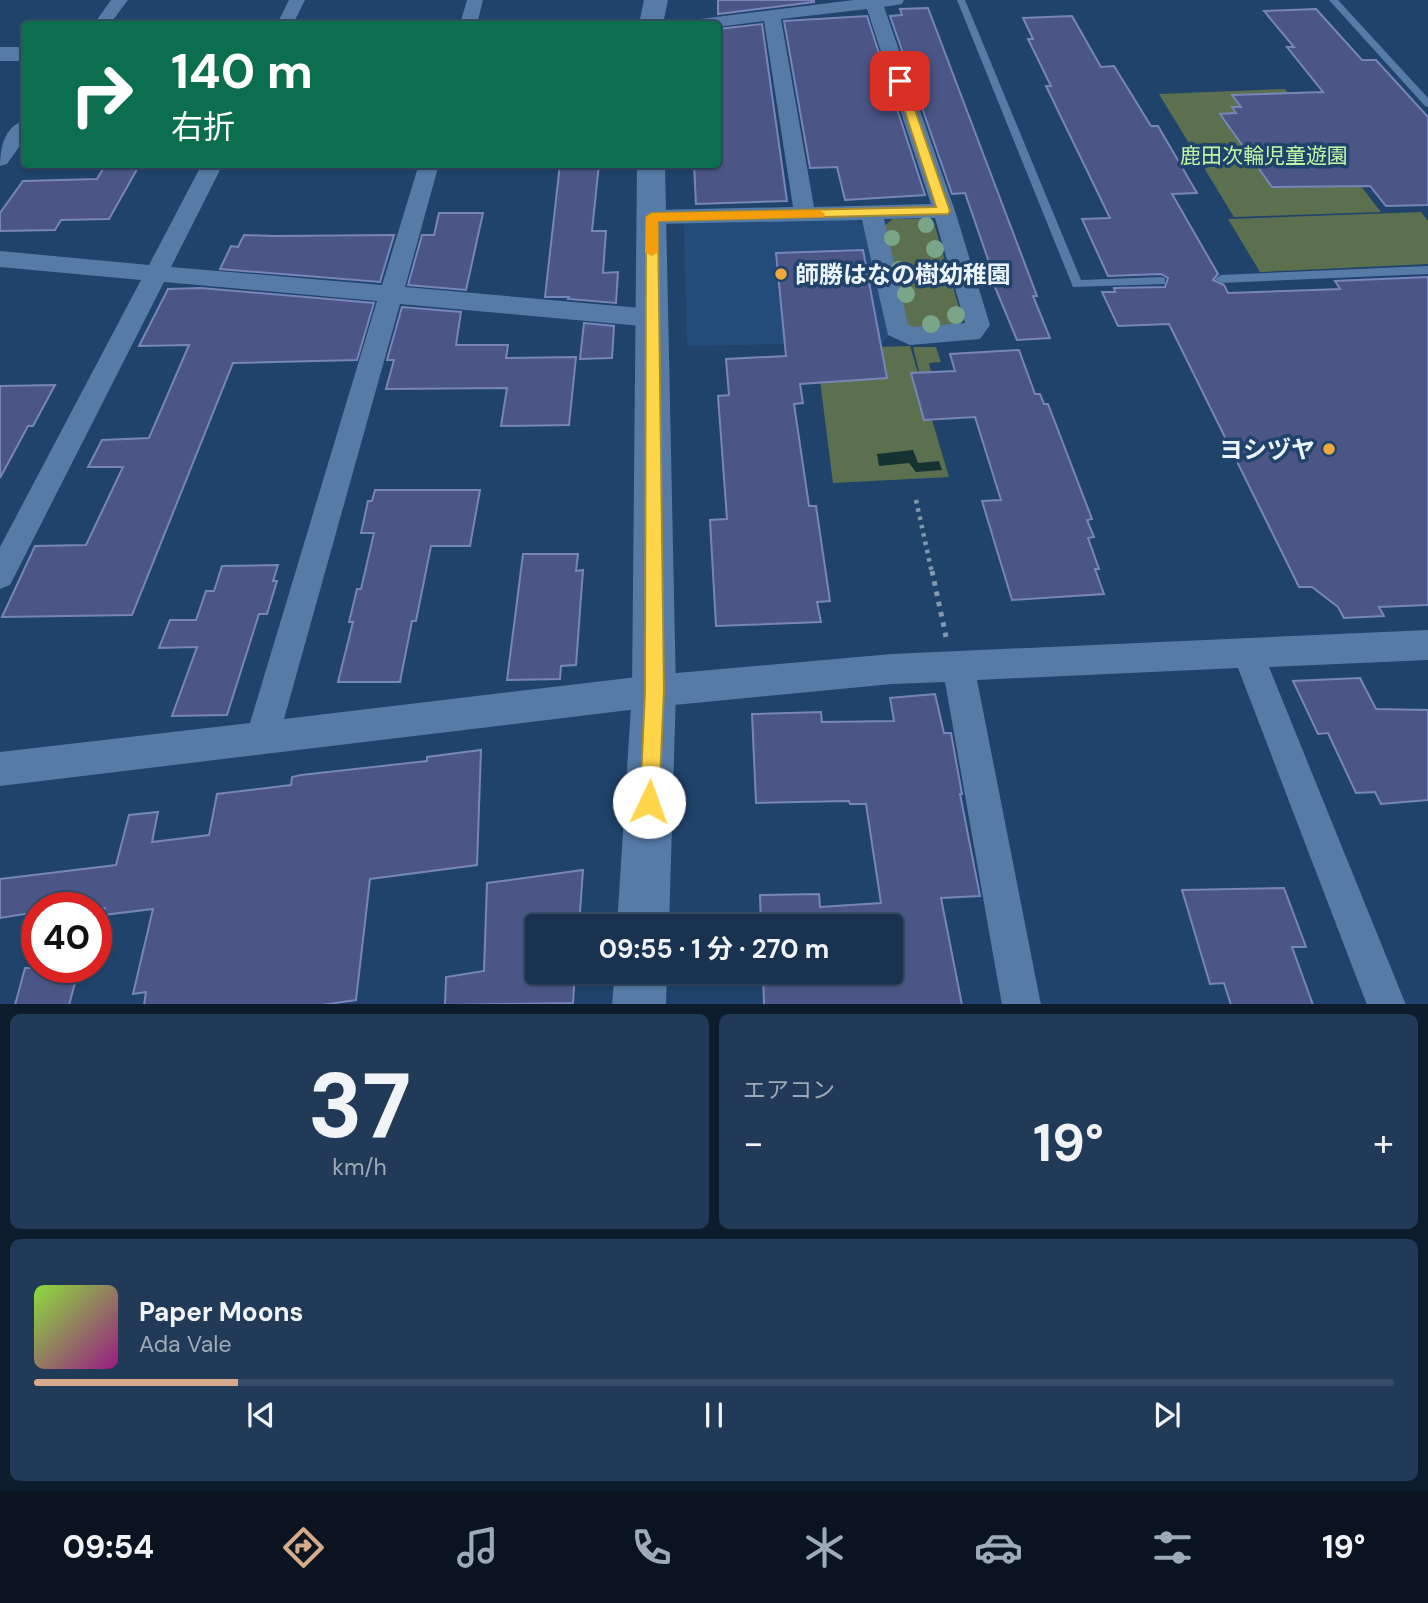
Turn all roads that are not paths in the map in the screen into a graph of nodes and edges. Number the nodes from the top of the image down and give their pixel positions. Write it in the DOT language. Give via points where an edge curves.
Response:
graph roads {
  1 [pos="120,0"];
  2 [pos="297,0"];
  3 [pos="475,0"];
  4 [pos="656,0"];
  5 [pos="896,0"];
  6 [pos="961,0"];
  7 [pos="1333,0"];
  8 [pos="874,3"];
  9 [pos="772,16"];
  10 [pos="104,21"];
  11 [pos="286,21"];
  12 [pos="469,21"];
  13 [pos="652,21"];
  14 [pos="721,22"];
  15 [pos="0,54"];
  16 [pos="21,54"];
  17 [pos="1428,104"];
  18 [pos="21,131"];
  19 [pos="0,160"];
  20 [pos="211,168"];
  21 [pos="428,168"];
  22 [pos="652,168"];
  23 [pos="944,211"];
  24 [pos="652,217"];
  25 [pos="806,219"];
  26 [pos="869,227"];
  27 [pos="0,259"];
  28 [pos="1428,270"];
  29 [pos="157,274"];
  30 [pos="1221,279"];
  31 [pos="1161,281"];
  32 [pos="391,295"];
  33 [pos="652,318"];
  34 [pos="0,576"];
  35 [pos="1428,645"];
  36 [pos="1247,652"];
  37 [pos="958,667"];
  38 [pos="654,691"];
  39 [pos="262,738"];
  40 [pos="0,769"];
  41 [pos="644,914"];
  42 [pos="640,984"];
  43 [pos="639,1004"];
  44 [pos="1022,1004"];
  45 [pos="1387,1004"];
  1 -- 10 [label="street"];
  2 -- 11 [label="street"];
  3 -- 12 [label="street"];
  4 -- 13 [label="street"];
  5 -- 8 [label="street"];
  6 -- 31 [label="lane" via="1077,284"];
  7 -- 17 [label="lane"];
  8 -- 9 [label="street"];
  8 -- 23 [label="street"];
  9 -- 14 [label="street"];
  9 -- 25 [label="street"];
  15 -- 16 [label="street"];
  18 -- 19 [label="street"];
  20 -- 29 [label="street"];
  21 -- 32 [label="street"];
  22 -- 24 [label="street"];
  23 -- 26 [label="street"];
  23 -- 26 [label="street" via="978,325 971,333 910,336 897,329"];
  24 -- 25 [label="street"];
  24 -- 33 [label="street"];
  25 -- 26 [label="street"];
  27 -- 29 [label="street"];
  28 -- 30 [label="lane"];
  29 -- 32 [label="street"];
  29 -- 34 [label="street"];
  32 -- 33 [label="street"];
  32 -- 39 [label="street"];
  33 -- 38 [label="street"];
  35 -- 36 [label="street"];
  36 -- 37 [label="street"];
  36 -- 45 [label="street"];
  37 -- 38 [label="street"];
  37 -- 44 [label="street"];
  38 -- 39 [label="street"];
  38 -- 41 [label="street"];
  39 -- 40 [label="street"];
  42 -- 43 [label="street"];
}
